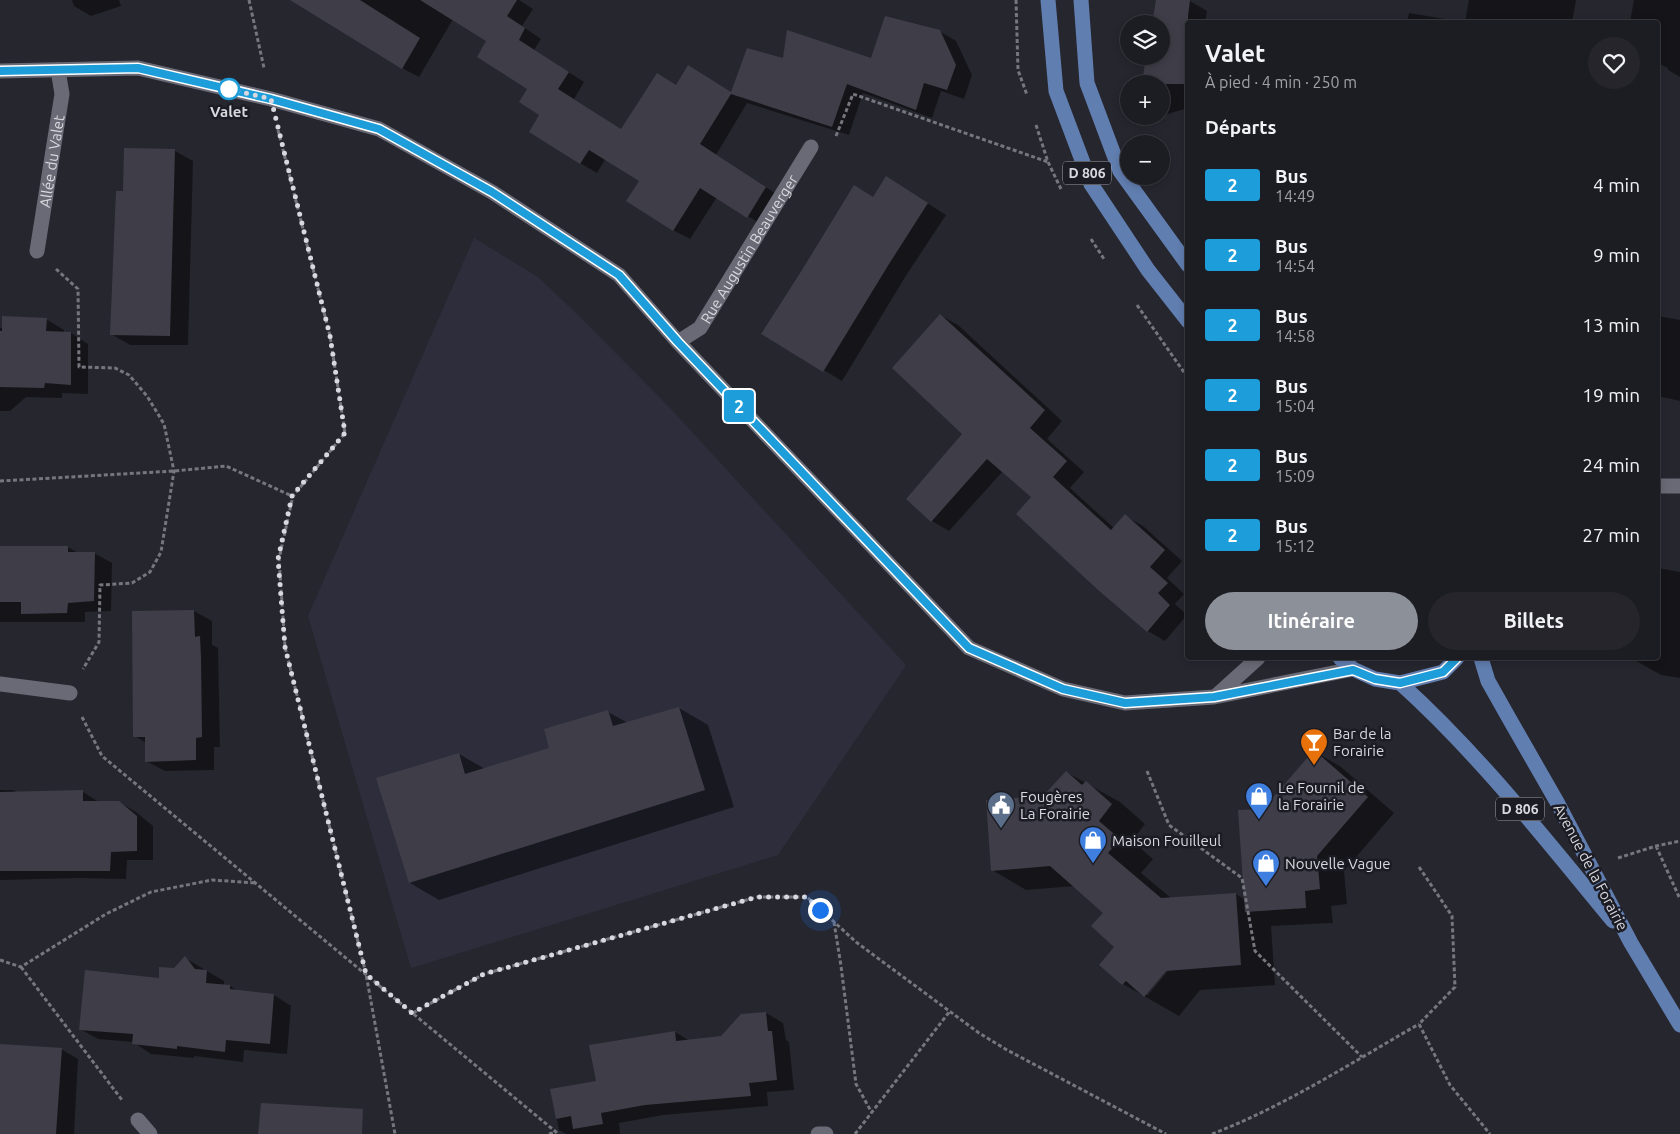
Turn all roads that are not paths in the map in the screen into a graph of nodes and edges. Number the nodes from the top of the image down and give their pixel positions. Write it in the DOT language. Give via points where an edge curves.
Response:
graph roads {
  1 [pos="1048,0"];
  2 [pos="1081,0"];
  3 [pos="58,70"];
  4 [pos="0,71"];
  5 [pos="811,147"];
  6 [pos="37,251"];
  7 [pos="1185,261"];
  8 [pos="1185,317"];
  9 [pos="678,342"];
  10 [pos="1660,486"];
  11 [pos="1680,486"];
  12 [pos="1256,660"];
  13 [pos="1342,660"];
  14 [pos="1455,660"];
  15 [pos="1482,660"];
  16 [pos="1353,670"];
  17 [pos="1400,683"];
  18 [pos="0,684"];
  19 [pos="70,693"];
  20 [pos="1214,697"];
  21 [pos="1631,943"];
  22 [pos="1680,1025"];
  23 [pos="138,1120"];
  24 [pos="150,1134"];
  25 [pos="818,1134"];
  26 [pos="826,1134"];
  1 -- 8 [label="main road, D 806" via="1056,90 1091,184 1148,270"];
  2 -- 7 [label="main road, D 806" via="1087,83 1120,171"];
  3 -- 4 [label="street"];
  3 -- 6 [label="street, Allée du Valet" via="62,94"];
  3 -- 9 [label="street" via="138,68 271,99 379,129 492,192 619,275"];
  5 -- 9 [label="street, Rue Augustin Beauverger" via="700,328"];
  9 -- 20 [label="street" via="969,648 1063,689 1125,703"];
  10 -- 11 [label="street"];
  12 -- 20 [label="street"];
  13 -- 16 [label="main road"];
  14 -- 17 [label="main road" via="1443,672"];
  15 -- 21 [label="main road, Avenue de la Forairie / D 806" via="1488,681"];
  16 -- 17 [label="main road" via="1375,679"];
  16 -- 20 [label="street"];
  17 -- 21 [label="main road, Avenue de la Forairie / D 806" via="1438,717 1525,815"];
  18 -- 19 [label="street"];
  21 -- 22 [label="main road, Avenue de la Forairie / D 806"];
  23 -- 24 [label="street"];
  25 -- 26 [label="street"];
}
